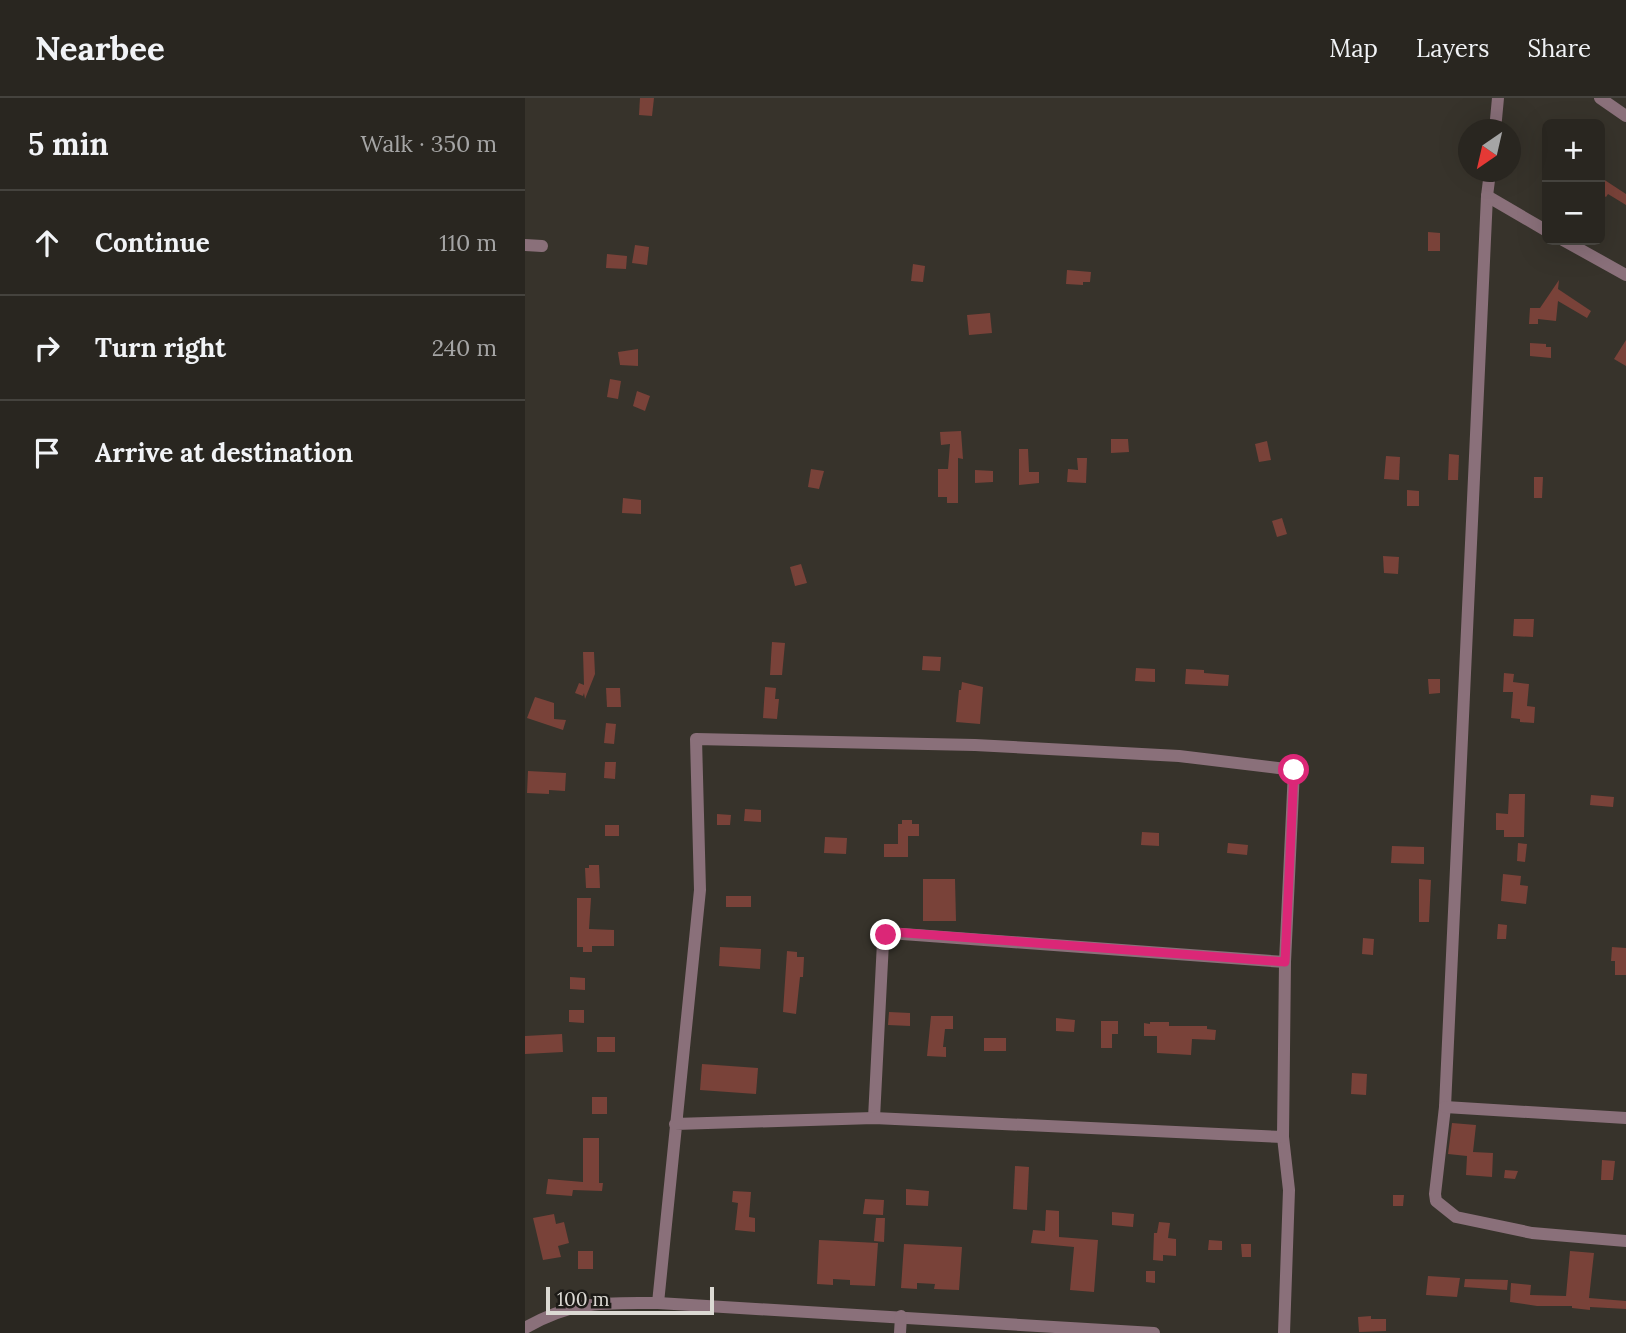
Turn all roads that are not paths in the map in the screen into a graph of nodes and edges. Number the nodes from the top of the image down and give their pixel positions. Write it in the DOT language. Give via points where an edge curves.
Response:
graph roads {
  1 [pos="1499,98"];
  2 [pos="1600,98"];
  3 [pos="1626,116"];
  4 [pos="1496,119"];
  5 [pos="1489,182"];
  6 [pos="1487,196"];
  7 [pos="1542,228"];
  8 [pos="525,244"];
  9 [pos="1572,245"];
  10 [pos="542,246"];
  11 [pos="1626,275"];
  12 [pos="1285,962"];
  13 [pos="1445,1107"];
  14 [pos="874,1118"];
  15 [pos="1626,1118"];
  16 [pos="675,1124"];
  17 [pos="1283,1138"];
  18 [pos="1626,1241"];
  19 [pos="658,1303"];
  20 [pos="901,1316"];
  21 [pos="525,1328"];
  22 [pos="900,1333"];
  23 [pos="1154,1333"];
  24 [pos="1284,1333"];
  1 -- 4 [label="street"];
  2 -- 3 [label="street"];
  5 -- 6 [label="street"];
  6 -- 7 [label="street"];
  6 -- 13 [label="street"];
  8 -- 10 [label="street"];
  9 -- 11 [label="street"];
  12 -- 14 [label="street" via="889,933 883,942"];
  12 -- 16 [label="street" via="1294,770 1179,756 975,745 697,739 700,890"];
  12 -- 17 [label="street"];
  13 -- 15 [label="street"];
  13 -- 18 [label="street" via="1435,1194 1436,1201 1455,1217 1532,1233"];
  14 -- 16 [label="street"];
  14 -- 17 [label="street"];
  16 -- 19 [label="street"];
  17 -- 24 [label="street" via="1289,1189"];
  19 -- 20 [label="street"];
  19 -- 21 [label="street" via="581,1305"];
  20 -- 22 [label="street"];
  20 -- 23 [label="street"];
}
